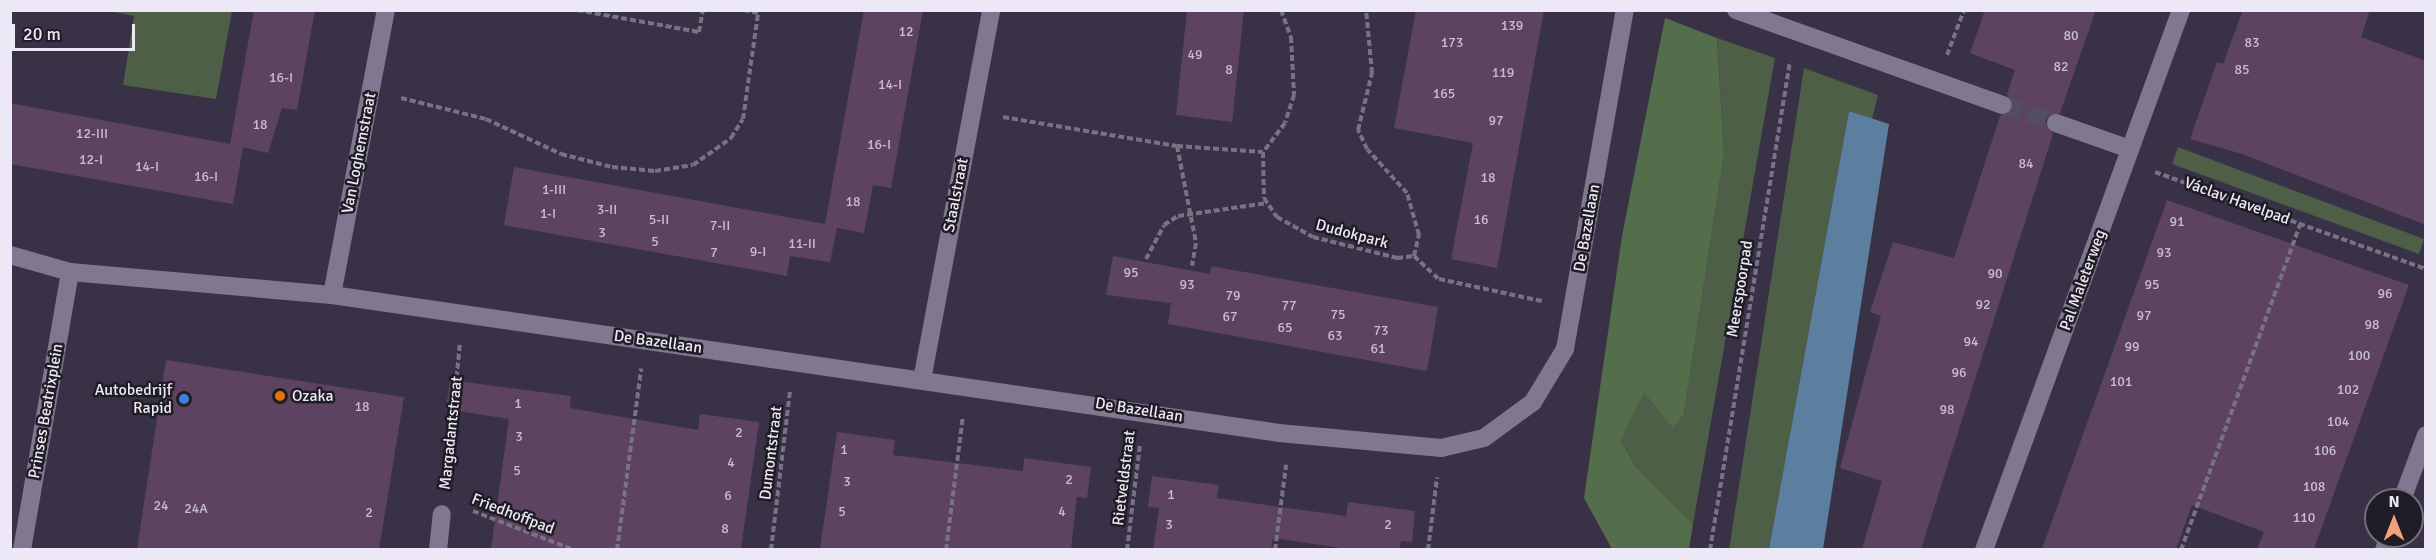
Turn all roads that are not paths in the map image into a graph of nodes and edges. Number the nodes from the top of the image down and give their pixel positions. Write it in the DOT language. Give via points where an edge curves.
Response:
graph roads {
  1 [pos="386,10"];
  2 [pos="991,10"];
  3 [pos="1625,10"];
  4 [pos="1736,10"];
  5 [pos="2181,10"];
  6 [pos="2003,105"];
  7 [pos="2056,123"];
  8 [pos="2130,149"];
  9 [pos="10,255"];
  10 [pos="70,272"];
  11 [pos="332,295"];
  12 [pos="922,380"];
  13 [pos="2426,435"];
  14 [pos="2406,488"];
  15 [pos="443,507"];
  16 [pos="22,549"];
  17 [pos="438,549"];
  18 [pos="1984,549"];
  1 -- 11 [label="street, Van Loghemstraat"];
  2 -- 12 [label="street, Staalstraat"];
  3 -- 12 [label="street, De Bazellaan" via="1565,349 1533,402 1484,438 1441,448 1290,435"];
  4 -- 6 [label="street"];
  5 -- 8 [label="street, Pal Maleterweg"];
  7 -- 8 [label="street"];
  8 -- 18 [label="street, Pal Maleterweg"];
  9 -- 10 [label="street"];
  10 -- 11 [label="street"];
  10 -- 16 [label="street, Prinses Beatrixplein"];
  11 -- 12 [label="street, De Bazellaan"];
  13 -- 14 [label="street"];
  15 -- 17 [label="street, Margadantstraat"];
}
